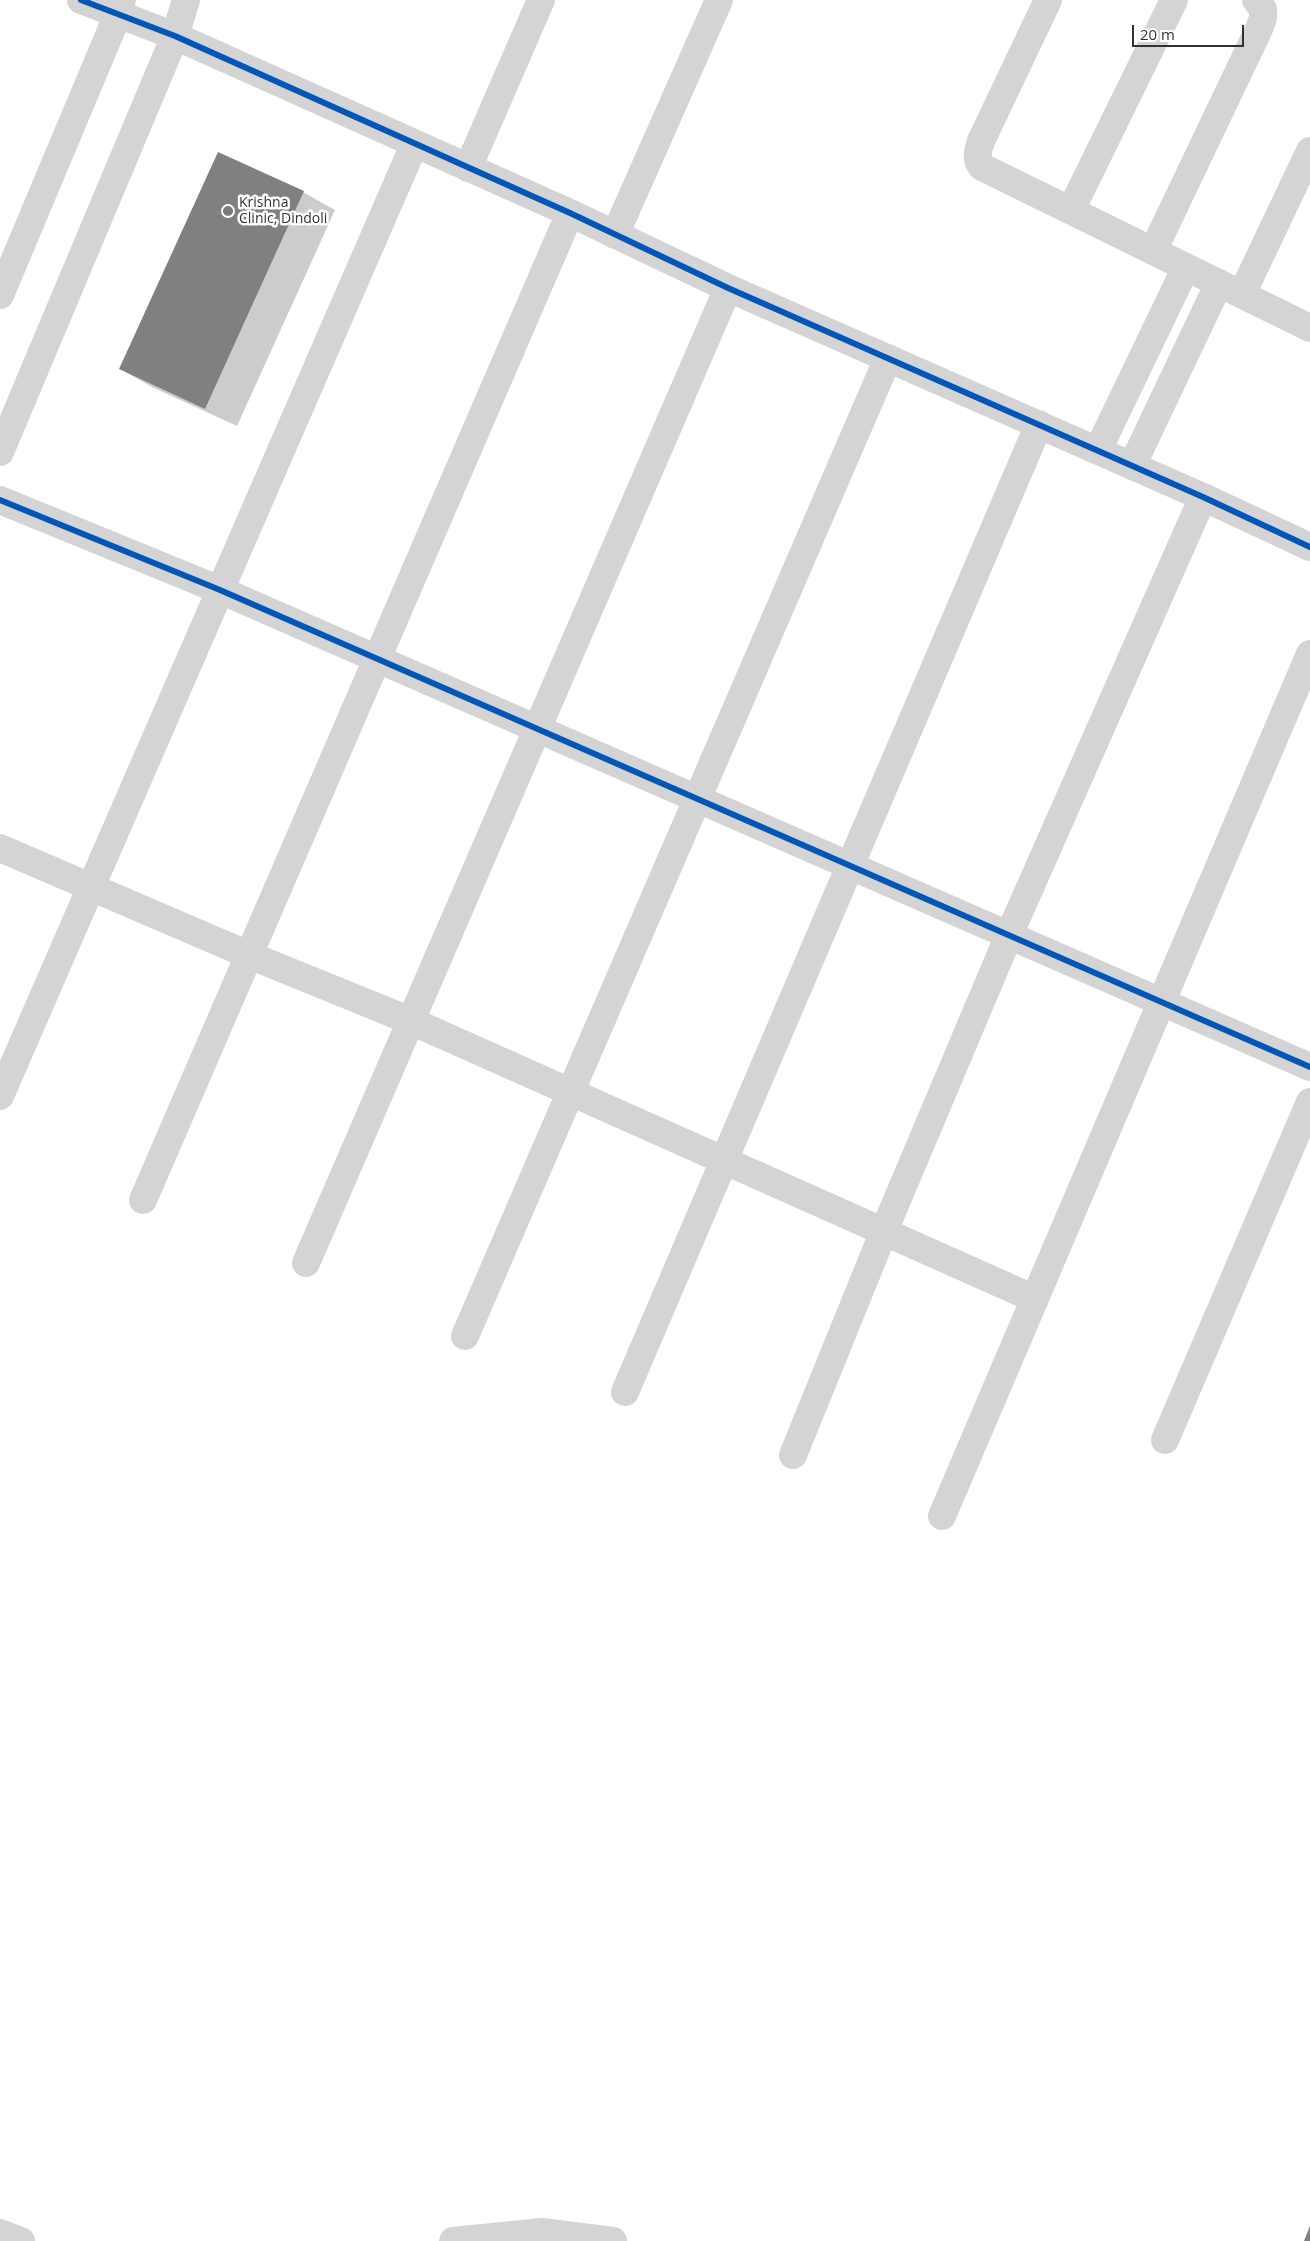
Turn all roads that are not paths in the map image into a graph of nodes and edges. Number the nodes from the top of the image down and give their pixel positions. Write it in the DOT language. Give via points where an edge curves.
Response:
graph roads {
  1 [pos="80,0"];
  2 [pos="186,0"];
  3 [pos="541,0"];
  4 [pos="719,0"];
  5 [pos="1048,0"];
  6 [pos="1174,0"];
  7 [pos="1256,0"];
  8 [pos="120,7"];
  9 [pos="175,36"];
  10 [pos="414,145"];
  11 [pos="1310,151"];
  12 [pos="468,168"];
  13 [pos="1071,210"];
  14 [pos="570,213"];
  15 [pos="615,235"];
  16 [pos="1154,251"];
  17 [pos="1186,267"];
  18 [pos="728,288"];
  19 [pos="1231,289"];
  20 [pos="0,295"];
  21 [pos="1310,328"];
  22 [pos="888,358"];
  23 [pos="1039,424"];
  24 [pos="1098,450"];
  25 [pos="0,452"];
  26 [pos="1132,466"];
  27 [pos="1203,497"];
  28 [pos="0,500"];
  29 [pos="1310,547"];
  30 [pos="220,590"];
  31 [pos="1310,654"];
  32 [pos="377,659"];
  33 [pos="537,730"];
  34 [pos="698,800"];
  35 [pos="0,848"];
  36 [pos="850,865"];
  37 [pos="91,888"];
  38 [pos="1009,936"];
  39 [pos="249,955"];
  40 [pos="1162,1002"];
  41 [pos="411,1021"];
  42 [pos="1310,1067"];
  43 [pos="571,1092"];
  44 [pos="0,1096"];
  45 [pos="1310,1102"];
  46 [pos="724,1160"];
  47 [pos="142,1200"];
  48 [pos="884,1231"];
  49 [pos="306,1263"];
  50 [pos="1035,1299"];
  51 [pos="465,1336"];
  52 [pos="625,1392"];
  53 [pos="1165,1440"];
  54 [pos="793,1455"];
  55 [pos="942,1516"];
  56 [pos="0,2233"];
  57 [pos="21,2241"];
  58 [pos="453,2241"];
  59 [pos="613,2241"];
  1 -- 8 [label="street"];
  2 -- 9 [label="street"];
  3 -- 12 [label="street"];
  4 -- 15 [label="street"];
  5 -- 13 [label="street" via="981,142 977,157 982,167"];
  6 -- 13 [label="street"];
  7 -- 16 [label="street" via="1264,9 1259,29"];
  8 -- 9 [label="street"];
  8 -- 20 [label="street"];
  9 -- 10 [label="street"];
  9 -- 25 [label="street"];
  10 -- 12 [label="street"];
  10 -- 30 [label="street"];
  11 -- 19 [label="street"];
  12 -- 14 [label="street"];
  13 -- 16 [label="street"];
  14 -- 15 [label="street"];
  14 -- 32 [label="street"];
  15 -- 18 [label="street"];
  16 -- 17 [label="street"];
  17 -- 19 [label="street"];
  17 -- 24 [label="street"];
  18 -- 22 [label="street"];
  18 -- 33 [label="street"];
  19 -- 21 [label="street"];
  19 -- 26 [label="street"];
  22 -- 23 [label="street"];
  22 -- 34 [label="street"];
  23 -- 24 [label="street"];
  23 -- 36 [label="street"];
  24 -- 26 [label="street"];
  26 -- 27 [label="street"];
  27 -- 29 [label="street"];
  27 -- 38 [label="street"];
  28 -- 30 [label="street"];
  30 -- 32 [label="street"];
  30 -- 37 [label="street"];
  31 -- 40 [label="street"];
  32 -- 33 [label="street"];
  32 -- 39 [label="street"];
  33 -- 34 [label="street"];
  33 -- 41 [label="street"];
  34 -- 36 [label="street"];
  34 -- 43 [label="street"];
  35 -- 37 [label="street"];
  36 -- 38 [label="street"];
  36 -- 46 [label="street"];
  37 -- 39 [label="street"];
  37 -- 44 [label="street"];
  38 -- 40 [label="street"];
  38 -- 48 [label="street"];
  39 -- 41 [label="street"];
  39 -- 47 [label="street"];
  40 -- 42 [label="street"];
  40 -- 50 [label="street"];
  41 -- 43 [label="street"];
  41 -- 49 [label="street"];
  43 -- 46 [label="street"];
  43 -- 51 [label="street"];
  45 -- 53 [label="street"];
  46 -- 48 [label="street"];
  46 -- 52 [label="street"];
  48 -- 50 [label="street"];
  48 -- 54 [label="street"];
  50 -- 55 [label="street"];
  56 -- 57 [label="street"];
  58 -- 59 [label="street" via="542,2232"];
}
